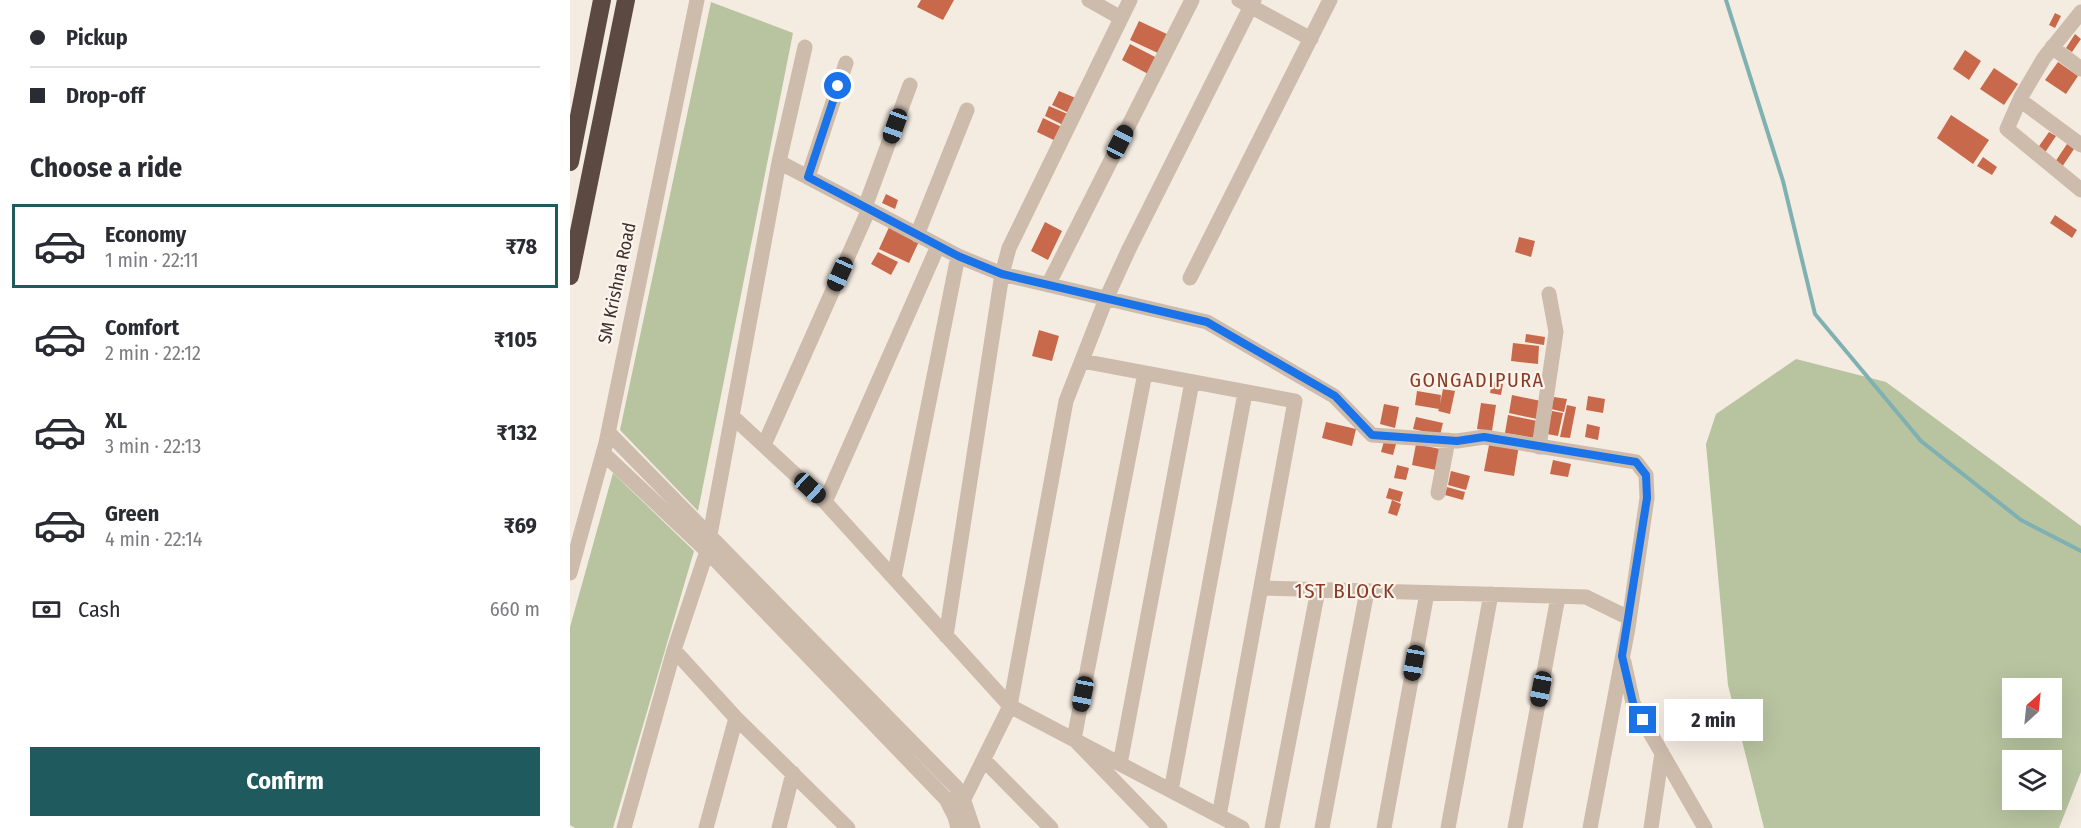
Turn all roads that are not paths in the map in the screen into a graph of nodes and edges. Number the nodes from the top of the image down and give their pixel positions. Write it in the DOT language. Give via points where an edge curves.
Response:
graph roads {
  1 [pos="602,0"];
  2 [pos="626,0"];
  3 [pos="697,0"];
  4 [pos="1089,0"];
  5 [pos="1130,0"];
  6 [pos="1192,0"];
  7 [pos="1330,0"];
  8 [pos="1248,2"];
  9 [pos="2081,12"];
  10 [pos="1121,18"];
  11 [pos="1311,39"];
  12 [pos="805,47"];
  13 [pos="2048,53"];
  14 [pos="846,63"];
  15 [pos="2081,69"];
  16 [pos="910,85"];
  17 [pos="2020,100"];
  18 [pos="967,110"];
  19 [pos="2081,145"];
  20 [pos="570,162"];
  21 [pos="779,162"];
  22 [pos="808,177"];
  23 [pos="2081,190"];
  24 [pos="867,208"];
  25 [pos="917,235"];
  26 [pos="938,246"];
  27 [pos="958,256"];
  28 [pos="1002,274"];
  29 [pos="570,276"];
  30 [pos="1190,278"];
  31 [pos="1048,285"];
  32 [pos="1550,294"];
  33 [pos="1106,298"];
  34 [pos="1082,361"];
  35 [pos="1145,373"];
  36 [pos="1192,382"];
  37 [pos="1245,393"];
  38 [pos="732,416"];
  39 [pos="608,432"];
  40 [pos="1448,440"];
  41 [pos="764,445"];
  42 [pos="1539,447"];
  43 [pos="603,453"];
  44 [pos="1438,493"];
  45 [pos="825,502"];
  46 [pos="710,535"];
  47 [pos="707,551"];
  48 [pos="570,573"];
  49 [pos="894,577"];
  50 [pos="1261,588"];
  51 [pos="1318,590"];
  52 [pos="1366,591"];
  53 [pos="1427,593"];
  54 [pos="1491,594"];
  55 [pos="1558,597"];
  56 [pos="1629,618"];
  57 [pos="946,636"];
  58 [pos="675,650"];
  59 [pos="1622,656"];
  60 [pos="1010,706"];
  61 [pos="736,718"];
  62 [pos="1074,740"];
  63 [pos="1662,753"];
  64 [pos="984,760"];
  65 [pos="1120,764"];
  66 [pos="794,774"];
  67 [pos="1172,791"];
  68 [pos="964,801"];
  69 [pos="1219,816"];
  70 [pos="956,823"];
  71 [pos="844,826"];
  72 [pos="624,828"];
  73 [pos="706,828"];
  74 [pos="779,828"];
  75 [pos="973,828"];
  76 [pos="1051,828"];
  77 [pos="1160,828"];
  78 [pos="1242,828"];
  79 [pos="1272,828"];
  80 [pos="1322,828"];
  81 [pos="1384,828"];
  82 [pos="1448,828"];
  83 [pos="1515,828"];
  84 [pos="1590,828"];
  85 [pos="1651,828"];
  86 [pos="1705,828"];
  1 -- 20 [label="highway"];
  2 -- 29 [label="highway"];
  3 -- 39 [label="street, SM Krishna Road"];
  4 -- 10 [label="street"];
  5 -- 10 [label="street"];
  6 -- 31 [label="street"];
  7 -- 11 [label="street"];
  8 -- 11 [label="street"];
  8 -- 33 [label="street"];
  9 -- 13 [label="street"];
  10 -- 28 [label="street" via="1009,248"];
  11 -- 30 [label="street"];
  12 -- 21 [label="street"];
  13 -- 15 [label="street"];
  13 -- 17 [label="street"];
  14 -- 22 [label="street"];
  16 -- 24 [label="street"];
  17 -- 19 [label="street"];
  17 -- 23 [label="street" via="2007,129"];
  18 -- 25 [label="street"];
  21 -- 22 [label="street"];
  21 -- 38 [label="street"];
  22 -- 24 [label="street"];
  24 -- 25 [label="street"];
  24 -- 41 [label="street"];
  25 -- 26 [label="street"];
  26 -- 27 [label="street"];
  26 -- 45 [label="street"];
  27 -- 28 [label="street"];
  27 -- 49 [label="street"];
  28 -- 31 [label="street"];
  28 -- 57 [label="street"];
  31 -- 33 [label="street"];
  32 -- 42 [label="street" via="1556,332"];
  33 -- 34 [label="street"];
  33 -- 40 [label="street" via="1207,322 1335,396 1372,435"];
  34 -- 35 [label="street"];
  34 -- 60 [label="street" via="1066,401"];
  35 -- 36 [label="street"];
  35 -- 62 [label="street"];
  36 -- 37 [label="street"];
  36 -- 65 [label="street"];
  37 -- 50 [label="street" via="1295,401"];
  37 -- 67 [label="street"];
  38 -- 41 [label="street"];
  38 -- 46 [label="street"];
  39 -- 43 [label="street, SM Krishna Road"];
  39 -- 46 [label="street"];
  40 -- 42 [label="street" via="1484,437"];
  40 -- 44 [label="street"];
  41 -- 45 [label="street"];
  42 -- 56 [label="street" via="1636,462 1646,475 1647,498"];
  43 -- 47 [label="street"];
  43 -- 48 [label="street, SM Krishna Road"];
  45 -- 49 [label="street"];
  46 -- 47 [label="street"];
  46 -- 68 [label="street" via="956,787"];
  47 -- 58 [label="street"];
  47 -- 70 [label="street" via="946,799"];
  49 -- 57 [label="street"];
  50 -- 51 [label="street"];
  50 -- 69 [label="street"];
  51 -- 52 [label="street"];
  51 -- 79 [label="street"];
  52 -- 53 [label="street"];
  52 -- 80 [label="street"];
  53 -- 54 [label="street"];
  53 -- 81 [label="street"];
  54 -- 55 [label="street"];
  54 -- 82 [label="street"];
  55 -- 56 [label="street" via="1586,597"];
  55 -- 83 [label="street"];
  56 -- 59 [label="street"];
  57 -- 60 [label="street"];
  58 -- 61 [label="street"];
  58 -- 72 [label="street"];
  59 -- 63 [label="street" via="1633,703"];
  59 -- 84 [label="street"];
  60 -- 62 [label="street"];
  60 -- 64 [label="street"];
  61 -- 66 [label="street"];
  61 -- 73 [label="street"];
  62 -- 65 [label="street"];
  62 -- 77 [label="street"];
  63 -- 85 [label="street"];
  63 -- 86 [label="street"];
  64 -- 68 [label="street"];
  64 -- 76 [label="street"];
  65 -- 67 [label="street"];
  66 -- 71 [label="street"];
  66 -- 74 [label="street"];
  67 -- 69 [label="street"];
  68 -- 70 [label="street"];
  68 -- 75 [label="street"];
  69 -- 78 [label="street"];
}
